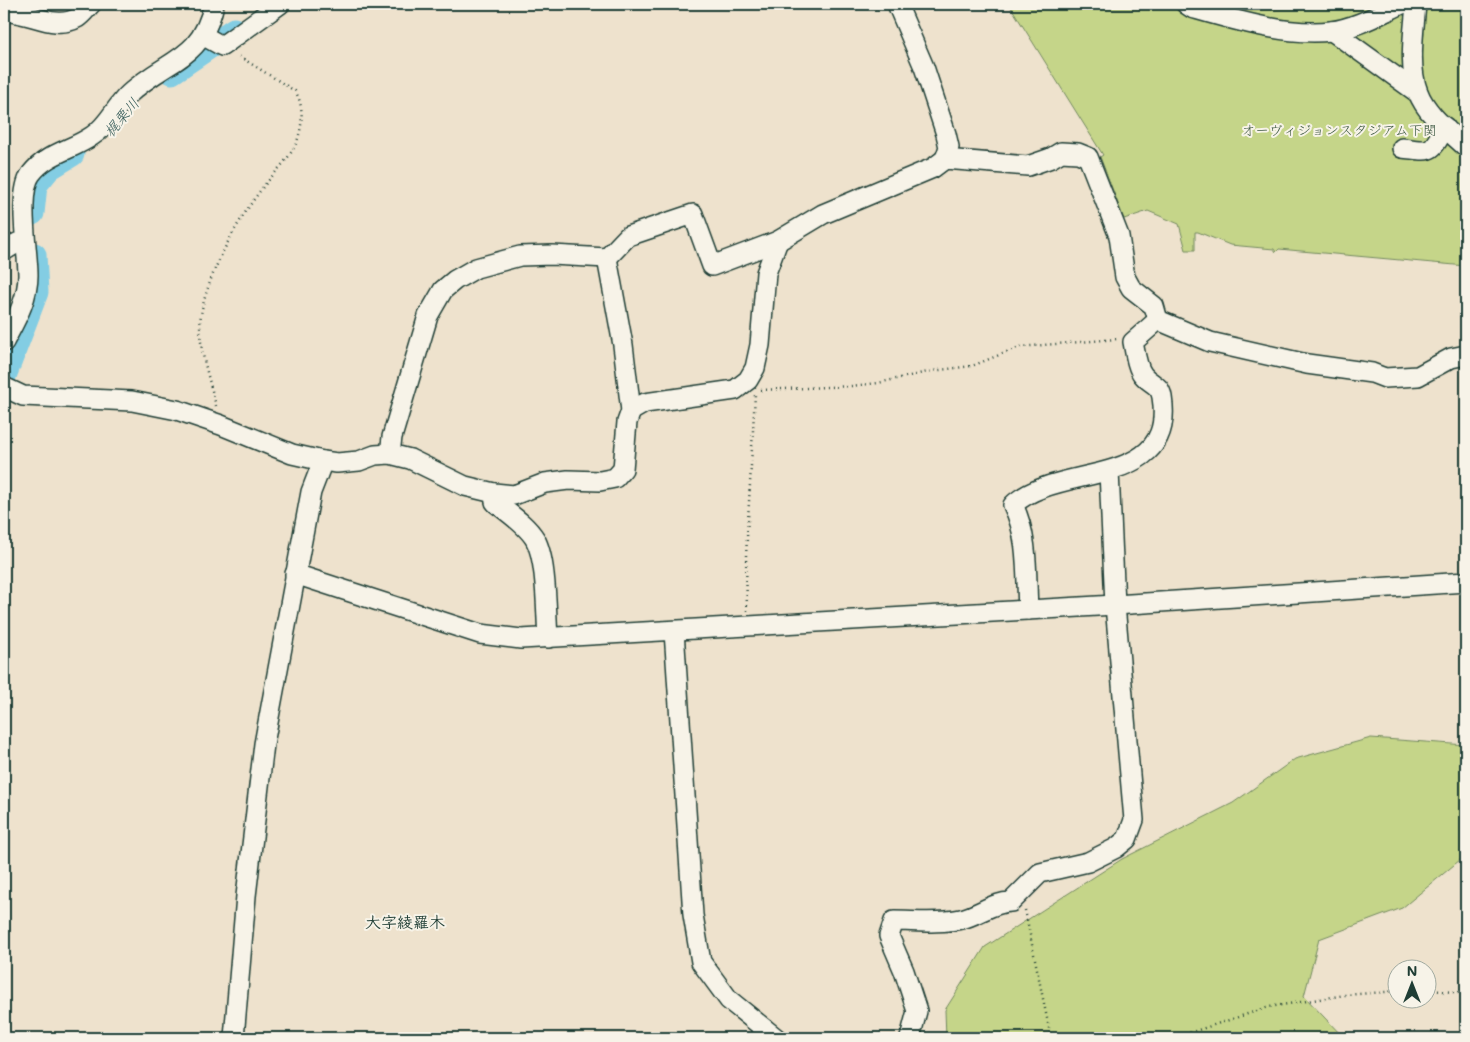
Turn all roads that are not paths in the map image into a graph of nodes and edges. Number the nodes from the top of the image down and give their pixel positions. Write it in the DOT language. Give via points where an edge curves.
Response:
graph roads {
  1 [pos="91,4"];
  2 [pos="214,4"];
  3 [pos="280,4"];
  4 [pos="896,4"];
  5 [pos="1186,4"];
  6 [pos="1402,4"];
  7 [pos="1416,4"];
  8 [pos="4,12"];
  9 [pos="1332,31"];
  10 [pos="204,36"];
  11 [pos="1418,93"];
  12 [pos="1445,127"];
  13 [pos="1466,146"];
  14 [pos="1402,148"];
  15 [pos="945,159"];
  16 [pos="778,241"];
  17 [pos="25,243"];
  18 [pos="4,251"];
  19 [pos="607,258"];
  20 [pos="1158,320"];
  21 [pos="4,342"];
  22 [pos="1466,356"];
  23 [pos="7,388"];
  24 [pos="631,411"];
  25 [pos="390,454"];
  26 [pos="323,460"];
  27 [pos="1109,471"];
  28 [pos="494,493"];
  29 [pos="296,574"];
  30 [pos="1466,582"];
  31 [pos="1115,605"];
  32 [pos="1028,610"];
  33 [pos="674,631"];
  34 [pos="548,638"];
  35 [pos="234,1038"];
  36 [pos="776,1038"];
  37 [pos="910,1038"];
  1 -- 8 [label="street" via="78,18 58,24 13,11"];
  2 -- 10 [label="street"];
  3 -- 10 [label="street" via="222,46"];
  4 -- 15 [label="street" via="924,67 946,134 948,147"];
  5 -- 9 [label="street" via="1240,22 1304,32"];
  6 -- 9 [label="street" via="1373,18"];
  7 -- 11 [label="street" via="1414,74"];
  9 -- 11 [label="street"];
  10 -- 17 [label="street" via="189,52 131,92 90,138 54,153 32,173 27,182"];
  11 -- 12 [label="street" via="1433,116"];
  12 -- 13 [label="street"];
  12 -- 14 [label="street" via="1434,148"];
  15 -- 16 [label="street" via="933,168 823,214"];
  15 -- 20 [label="street" via="1028,166 1061,152 1088,157 1119,236 1125,277 1131,288 1154,306"];
  16 -- 19 [label="street" via="712,266 693,214 628,236"];
  16 -- 24 [label="street" via="766,273 760,345 755,368 748,380 735,390 645,404"];
  17 -- 18 [label="street" via="17,243"];
  17 -- 21 [label="street" via="26,294"];
  19 -- 24 [label="street"];
  19 -- 25 [label="street" via="520,256 476,268 449,285 428,316 392,437"];
  20 -- 22 [label="street" via="1210,342 1385,378 1418,376 1451,358"];
  20 -- 27 [label="street" via="1133,342 1143,375 1157,384 1162,396 1162,425 1145,456 1128,466"];
  23 -- 26 [label="street" via="24,396 132,401 177,410 292,454"];
  24 -- 28 [label="street" via="623,469 615,478 545,483 514,495"];
  25 -- 26 [label="street" via="344,462"];
  25 -- 28 [label="street" via="410,459 465,486"];
  26 -- 29 [label="street" via="311,492"];
  27 -- 31 [label="street"];
  27 -- 32 [label="street" via="1037,488 1013,505 1024,538"];
  28 -- 34 [label="street" via="495,502 535,539 541,556"];
  29 -- 34 [label="street" via="480,634 521,639"];
  29 -- 35 [label="street" via="264,744"];
  30 -- 31 [label="street"];
  31 -- 32 [label="street"];
  31 -- 37 [label="street" via="1134,820 1127,839 1088,862 1040,873 1011,902 998,902 981,914 958,920 894,921 889,936 917,1011"];
  32 -- 33 [label="street"];
  33 -- 34 [label="street"];
  33 -- 36 [label="street" via="693,915 701,962 729,1000"];
}
